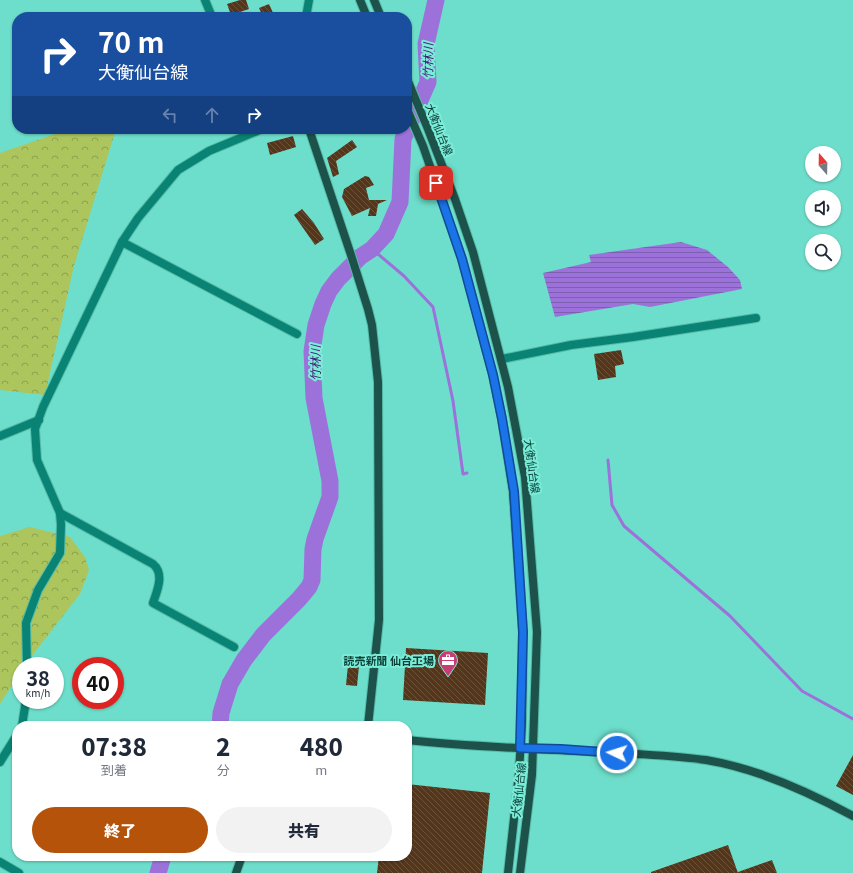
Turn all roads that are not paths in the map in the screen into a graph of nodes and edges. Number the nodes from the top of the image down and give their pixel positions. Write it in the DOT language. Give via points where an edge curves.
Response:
graph roads {
  1 [pos="205,0"];
  2 [pos="309,0"];
  3 [pos="360,0"];
  4 [pos="374,0"];
  5 [pos="210,12"];
  6 [pos="307,12"];
  7 [pos="365,12"];
  8 [pos="379,12"];
  9 [pos="412,91"];
  10 [pos="412,121"];
  11 [pos="250,134"];
  12 [pos="311,134"];
  13 [pos="122,242"];
  14 [pos="756,318"];
  15 [pos="297,334"];
  16 [pos="502,359"];
  17 [pos="39,420"];
  18 [pos="0,436"];
  19 [pos="60,513"];
  20 [pos="234,647"];
  21 [pos="27,657"];
  22 [pos="25,709"];
  23 [pos="23,721"];
  24 [pos="369,721"];
  25 [pos="412,740"];
  26 [pos="12,743"];
  27 [pos="520,748"];
  28 [pos="533,749"];
  29 [pos="0,762"];
  30 [pos="853,816"];
  31 [pos="240,861"];
  32 [pos="0,862"];
  33 [pos="19,873"];
  34 [pos="236,873"];
  35 [pos="508,873"];
  36 [pos="520,873"];
  1 -- 5 [label="street"];
  2 -- 6 [label="street"];
  3 -- 7 [label="main road"];
  4 -- 8 [label="main road"];
  9 -- 16 [label="main road, 大衡仙台線" via="471,245"];
  10 -- 27 [label="main road, 大衡仙台線" via="462,259 493,375 503,426 514,491 523,632"];
  11 -- 13 [label="street" via="210,151 178,170 138,218"];
  12 -- 24 [label="main road" via="352,254 372,325 378,382 379,620"];
  13 -- 15 [label="street"];
  13 -- 17 [label="street" via="43,406"];
  14 -- 16 [label="street" via="571,345"];
  16 -- 28 [label="main road, 大衡仙台線" via="525,477 529,523 537,632"];
  17 -- 18 [label="street"];
  17 -- 19 [label="street" via="35,429 37,460"];
  19 -- 20 [label="street" via="153,564 160,573 153,603"];
  19 -- 21 [label="street" via="60,553 38,590 26,623"];
  22 -- 23 [label="street"];
  25 -- 27 [label="main road"];
  26 -- 29 [label="street"];
  27 -- 28 [label="main road"];
  27 -- 35 [label="main road, 大衡仙台線"];
  28 -- 30 [label="main road" via="707,760 762,775 796,788"];
  28 -- 36 [label="main road, 大衡仙台線"];
  31 -- 34 [label="main road"];
  32 -- 33 [label="street"];
}
